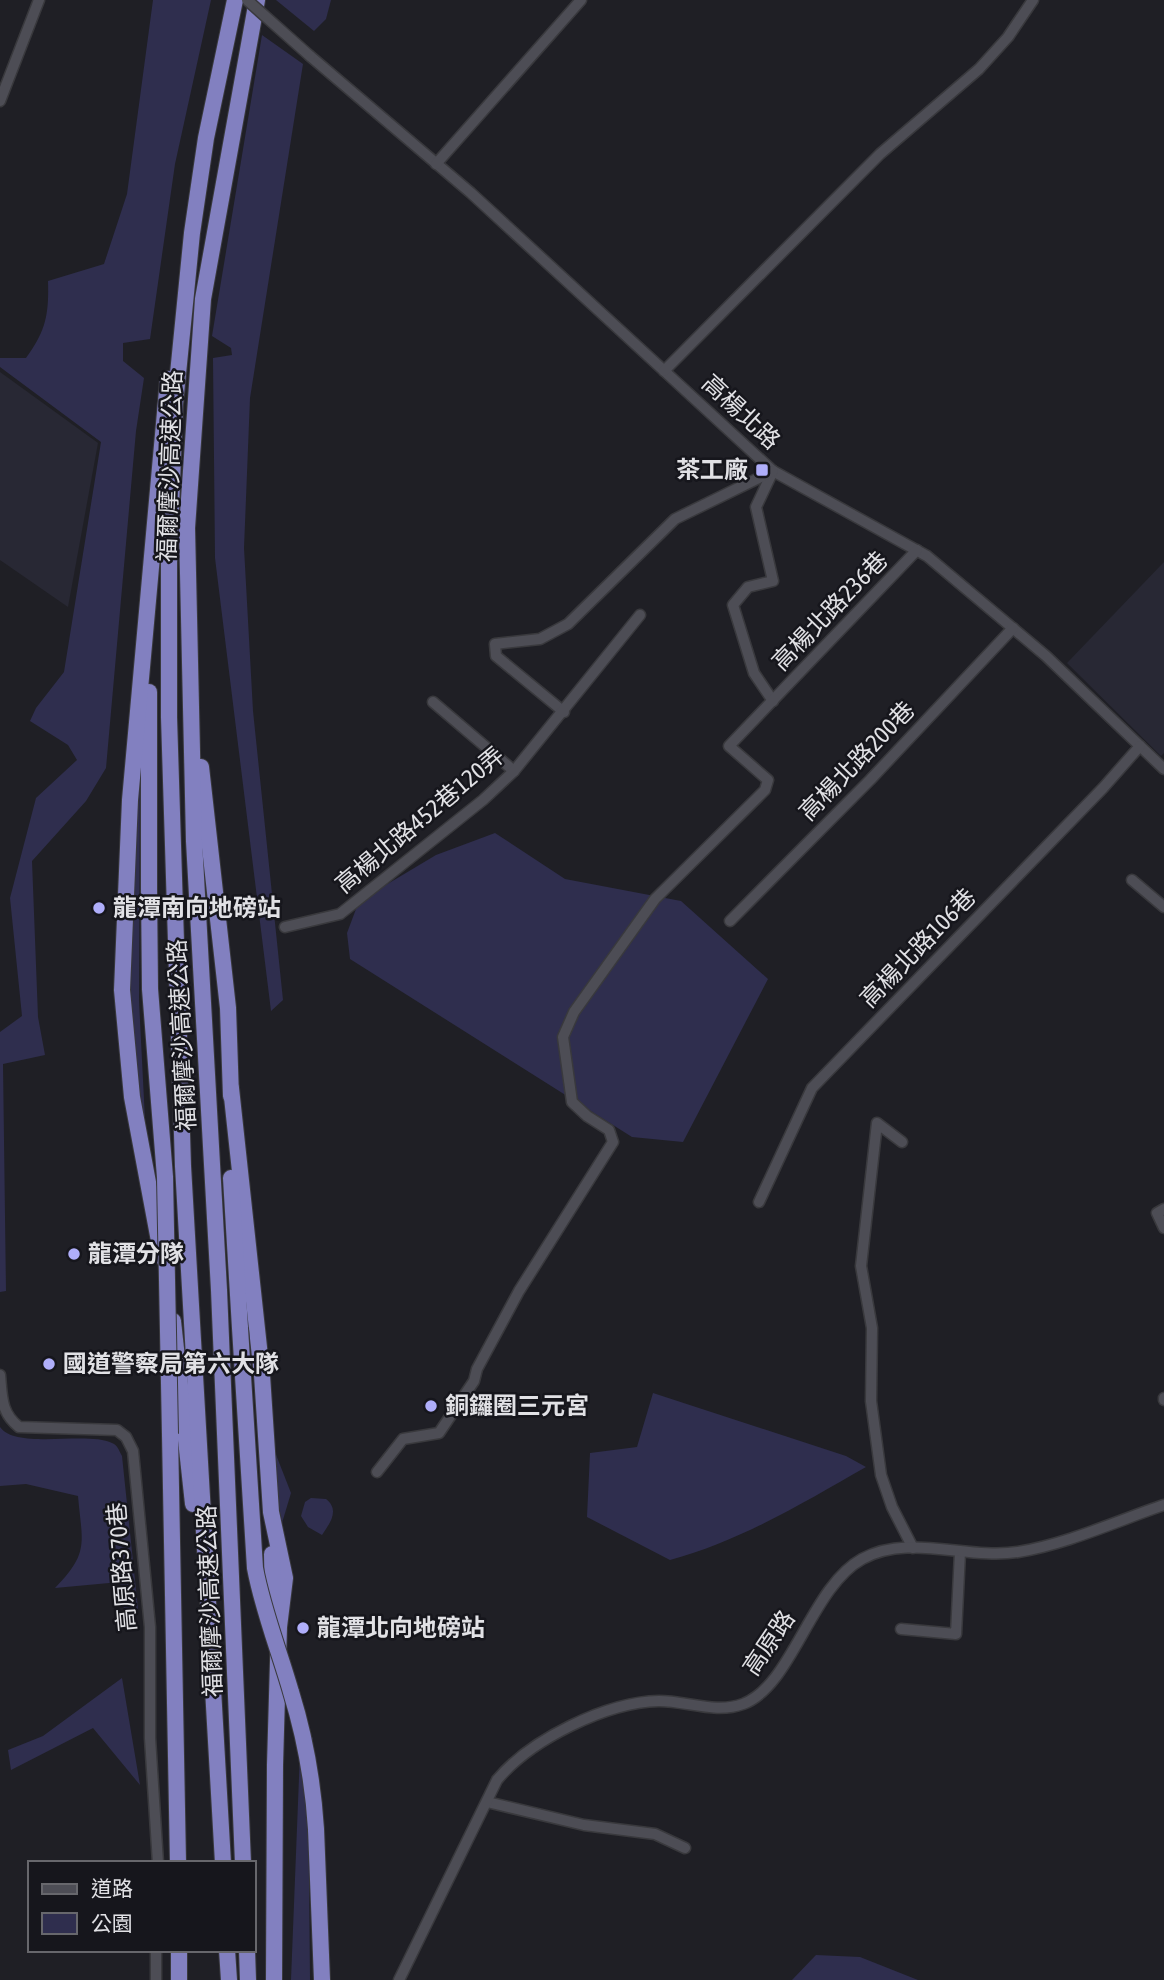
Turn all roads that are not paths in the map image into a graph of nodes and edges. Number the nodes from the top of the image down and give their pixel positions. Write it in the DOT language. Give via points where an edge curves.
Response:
graph roads {
  1 [pos="39,0"];
  2 [pos="235,0"];
  3 [pos="247,0"];
  4 [pos="257,0"];
  5 [pos="581,0"];
  6 [pos="1033,0"];
  7 [pos="0,101"];
  8 [pos="436,164"];
  9 [pos="192,233"];
  10 [pos="664,371"];
  11 [pos="773,471"];
  12 [pos="917,550"];
  13 [pos="148,612"];
  14 [pos="640,615"];
  15 [pos="1013,628"];
  16 [pos="189,674"];
  17 [pos="773,701"];
  18 [pos="433,702"];
  19 [pos="564,712"];
  20 [pos="1140,746"];
  21 [pos="1164,769"];
  22 [pos="514,771"];
  23 [pos="1132,880"];
  24 [pos="1164,907"];
  25 [pos="730,921"];
  26 [pos="285,927"];
  27 [pos="231,1088"];
  28 [pos="902,1142"];
  29 [pos="759,1202"];
  30 [pos="1164,1209"];
  31 [pos="1164,1228"];
  32 [pos="0,1375"];
  33 [pos="377,1472"];
  34 [pos="1164,1505"];
  35 [pos="913,1548"];
  36 [pos="960,1552"];
  37 [pos="207,1571"];
  38 [pos="901,1629"];
  39 [pos="486,1802"];
  40 [pos="685,1848"];
  41 [pos="158,1861"];
  42 [pos="178,1861"];
  43 [pos="223,1861"];
  44 [pos="243,1861"];
  45 [pos="156,1952"];
  46 [pos="179,1952"];
  47 [pos="227,1952"];
  48 [pos="247,1952"];
  49 [pos="322,1978"];
  50 [pos="156,1980"];
  51 [pos="179,1980"];
  52 [pos="229,1980"];
  53 [pos="248,1980"];
  54 [pos="274,1980"];
  55 [pos="399,1980"];
  1 -- 7 [label="street"];
  2 -- 9 [label="highway, 福爾摩沙高速公路"];
  3 -- 8 [label="street, 高楊北路, bridge"];
  4 -- 16 [label="highway, 福爾摩沙高速公路" via="202,299 187,528"];
  5 -- 8 [label="street"];
  6 -- 10 [label="street" via="979,69 880,154"];
  8 -- 10 [label="street, 高楊北路"];
  9 -- 13 [label="highway" via="165,397"];
  9 -- 37 [label="highway, 福爾摩沙高速公路" via="170,498 169,717 183,1166"];
  10 -- 11 [label="street, 高楊北路"];
  11 -- 12 [label="street, 高楊北路"];
  11 -- 17 [label="street" via="756,506 773,581 748,587 733,605 754,673"];
  11 -- 19 [label="street" via="675,519 568,624 540,639 495,643 496,656"];
  12 -- 15 [label="street, 高楊北路"];
  12 -- 17 [label="street, 高楊北路236巷"];
  13 -- 37 [label="highway" via="130,800 122,990 132,1097 170,1304 195,1519"];
  13 -- 42 [label="highway, bridge" via="150,989 164,1177"];
  14 -- 19 [label="street, 高楊北路452巷120弄"];
  15 -- 20 [label="street, 高楊北路"];
  15 -- 25 [label="street, 高楊北路200巷"];
  16 -- 27 [label="highway" via="228,1009"];
  16 -- 44 [label="highway, 福爾摩沙高速公路"];
  17 -- 33 [label="street, 高楊北路236巷" via="729,746 768,780 765,790 655,899 574,1012 563,1037 572,1102 609,1130 612,1142 519,1291 474,1381 439,1433 403,1439"];
  18 -- 22 [label="street"];
  19 -- 22 [label="street, 高楊北路452巷120弄"];
  20 -- 21 [label="street, 高楊北路"];
  20 -- 29 [label="street, 高楊北路106巷" via="812,1088"];
  22 -- 26 [label="street, 高楊北路452巷120弄" via="340,914"];
  23 -- 24 [label="street"];
  27 -- 49 [label="highway, bridge" via="230,1156 255,1568 312,1780"];
  27 -- 54 [label="highway" via="270,1492 285,1578 279,1627"];
  28 -- 35 [label="street" via="877,1123 861,1266 872,1328 871,1402 881,1475"];
  30 -- 31 [label="street" via="1157,1213"];
  32 -- 41 [label="street, 高原路370巷" via="3,1407 19,1427 117,1430 133,1451 150,1627 150,1738"];
  34 -- 36 [label="street, 高原路" via="1029,1550"];
  35 -- 36 [label="street, 高原路"];
  35 -- 39 [label="street, 高原路" via="883,1550 845,1571 759,1696 724,1708 657,1701 611,1711 539,1742 512,1763"];
  36 -- 38 [label="street" via="956,1634"];
  37 -- 43 [label="highway, 福爾摩沙高速公路"];
  39 -- 40 [label="street" via="584,1825 655,1834"];
  39 -- 55 [label="street, 高原路"];
  45 -- 50 [label="street"];
  46 -- 51 [label="highway"];
  47 -- 52 [label="highway"];
  48 -- 53 [label="highway"];
}
